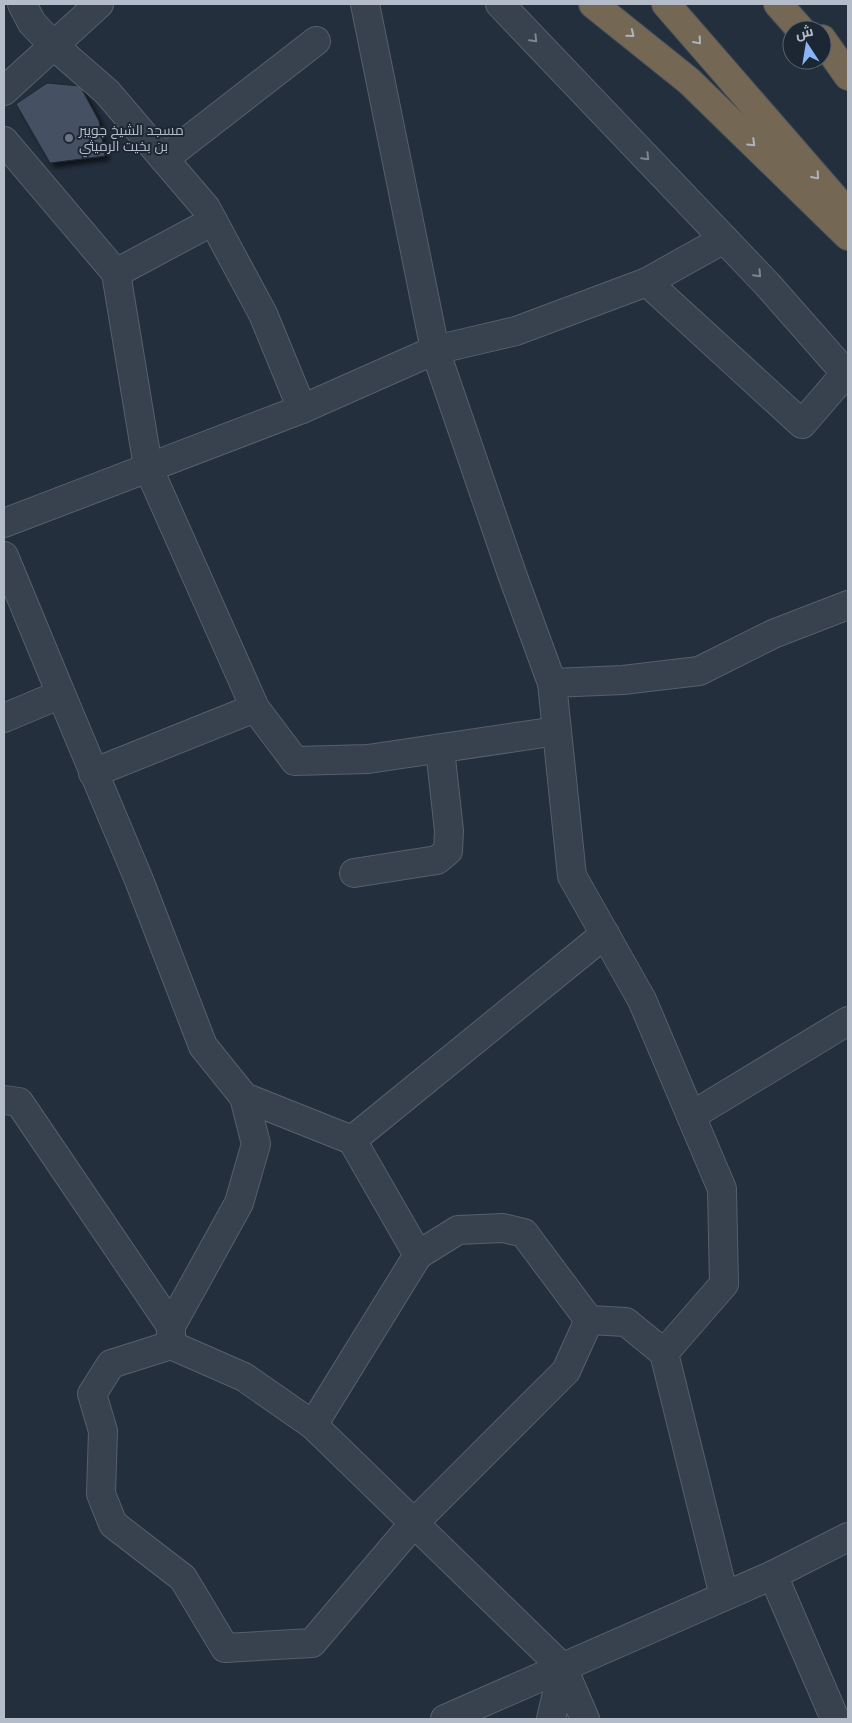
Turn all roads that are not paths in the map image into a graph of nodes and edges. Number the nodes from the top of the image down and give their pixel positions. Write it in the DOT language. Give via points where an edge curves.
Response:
graph roads {
  1 [pos="22,4"];
  2 [pos="99,4"];
  3 [pos="365,4"];
  4 [pos="500,4"];
  5 [pos="593,4"];
  6 [pos="666,4"];
  7 [pos="778,4"];
  8 [pos="797,4"];
  9 [pos="792,20"];
  10 [pos="809,20"];
  11 [pos="316,41"];
  12 [pos="53,45"];
  13 [pos="832,53"];
  14 [pos="832,65"];
  15 [pos="848,76"];
  16 [pos="848,83"];
  17 [pos="4,92"];
  18 [pos="4,141"];
  19 [pos="164,159"];
  20 [pos="848,213"];
  21 [pos="213,221"];
  22 [pos="848,236"];
  23 [pos="724,239"];
  24 [pos="116,273"];
  25 [pos="647,282"];
  26 [pos="435,350"];
  27 [pos="847,374"];
  28 [pos="302,409"];
  29 [pos="148,467"];
  30 [pos="4,523"];
  31 [pos="4,556"];
  32 [pos="848,605"];
  33 [pos="552,683"];
  34 [pos="61,694"];
  35 [pos="255,708"];
  36 [pos="4,718"];
  37 [pos="557,731"];
  38 [pos="440,749"];
  39 [pos="93,773"];
  40 [pos="354,873"];
  41 [pos="604,934"];
  42 [pos="848,1021"];
  43 [pos="244,1097"];
  44 [pos="4,1100"];
  45 [pos="691,1116"];
  46 [pos="352,1140"];
  47 [pos="418,1255"];
  48 [pos="589,1320"];
  49 [pos="171,1335"];
  50 [pos="664,1353"];
  51 [pos="313,1425"];
  52 [pos="414,1523"];
  53 [pos="848,1537"];
  54 [pos="773,1575"];
  55 [pos="724,1596"];
  56 [pos="562,1668"];
  57 [pos="445,1719"];
  58 [pos="551,1719"];
  59 [pos="585,1719"];
  60 [pos="835,1719"];
  1 -- 12 [label="street" via="32,23"];
  2 -- 12 [label="street"];
  3 -- 26 [label="street"];
  4 -- 23 [label="street, one-way"];
  5 -- 22 [label="highway, one-way" via="689,81"];
  6 -- 20 [label="highway, one-way"];
  7 -- 9 [label="highway"];
  8 -- 10 [label="highway"];
  11 -- 19 [label="street"];
  12 -- 17 [label="street"];
  12 -- 19 [label="street" via="106,92"];
  13 -- 15 [label="highway"];
  14 -- 16 [label="highway"];
  18 -- 24 [label="street"];
  19 -- 21 [label="street" via="206,208"];
  21 -- 24 [label="street"];
  21 -- 28 [label="street" via="263,314"];
  23 -- 25 [label="street"];
  23 -- 27 [label="street, one-way"];
  24 -- 29 [label="street"];
  25 -- 26 [label="street" via="516,331"];
  25 -- 27 [label="street" via="802,424"];
  26 -- 28 [label="street"];
  26 -- 33 [label="street"];
  28 -- 29 [label="street"];
  29 -- 30 [label="street"];
  29 -- 35 [label="street"];
  31 -- 34 [label="street"];
  32 -- 33 [label="street" via="773,634 699,671 622,680"];
  33 -- 37 [label="street"];
  34 -- 36 [label="street"];
  34 -- 39 [label="street"];
  35 -- 38 [label="street" via="296,762 368,759"];
  35 -- 39 [label="street"];
  37 -- 38 [label="street"];
  37 -- 41 [label="street" via="572,876"];
  38 -- 40 [label="street" via="449,831 448,851 437,860"];
  39 -- 43 [label="street" via="203,1046"];
  41 -- 45 [label="street" via="642,1000"];
  41 -- 46 [label="street"];
  42 -- 45 [label="street"];
  43 -- 46 [label="street"];
  43 -- 49 [label="street" via="256,1144 239,1203"];
  44 -- 49 [label="street" via="18,1102"];
  45 -- 50 [label="street" via="722,1189 724,1284"];
  46 -- 47 [label="street"];
  47 -- 48 [label="street" via="458,1230 503,1228 524,1233"];
  47 -- 51 [label="street"];
  48 -- 50 [label="street" via="626,1322"];
  48 -- 52 [label="street" via="566,1370"];
  49 -- 51 [label="street" via="244,1377"];
  49 -- 52 [label="street" via="111,1364 92,1394 103,1431 102,1494 113,1524 183,1578 225,1648 312,1643"];
  50 -- 55 [label="street"];
  51 -- 52 [label="street"];
  52 -- 56 [label="street"];
  53 -- 54 [label="street"];
  54 -- 55 [label="street"];
  54 -- 60 [label="street"];
  55 -- 56 [label="street"];
  56 -- 57 [label="street"];
  56 -- 58 [label="street"];
  56 -- 59 [label="street"];
}
